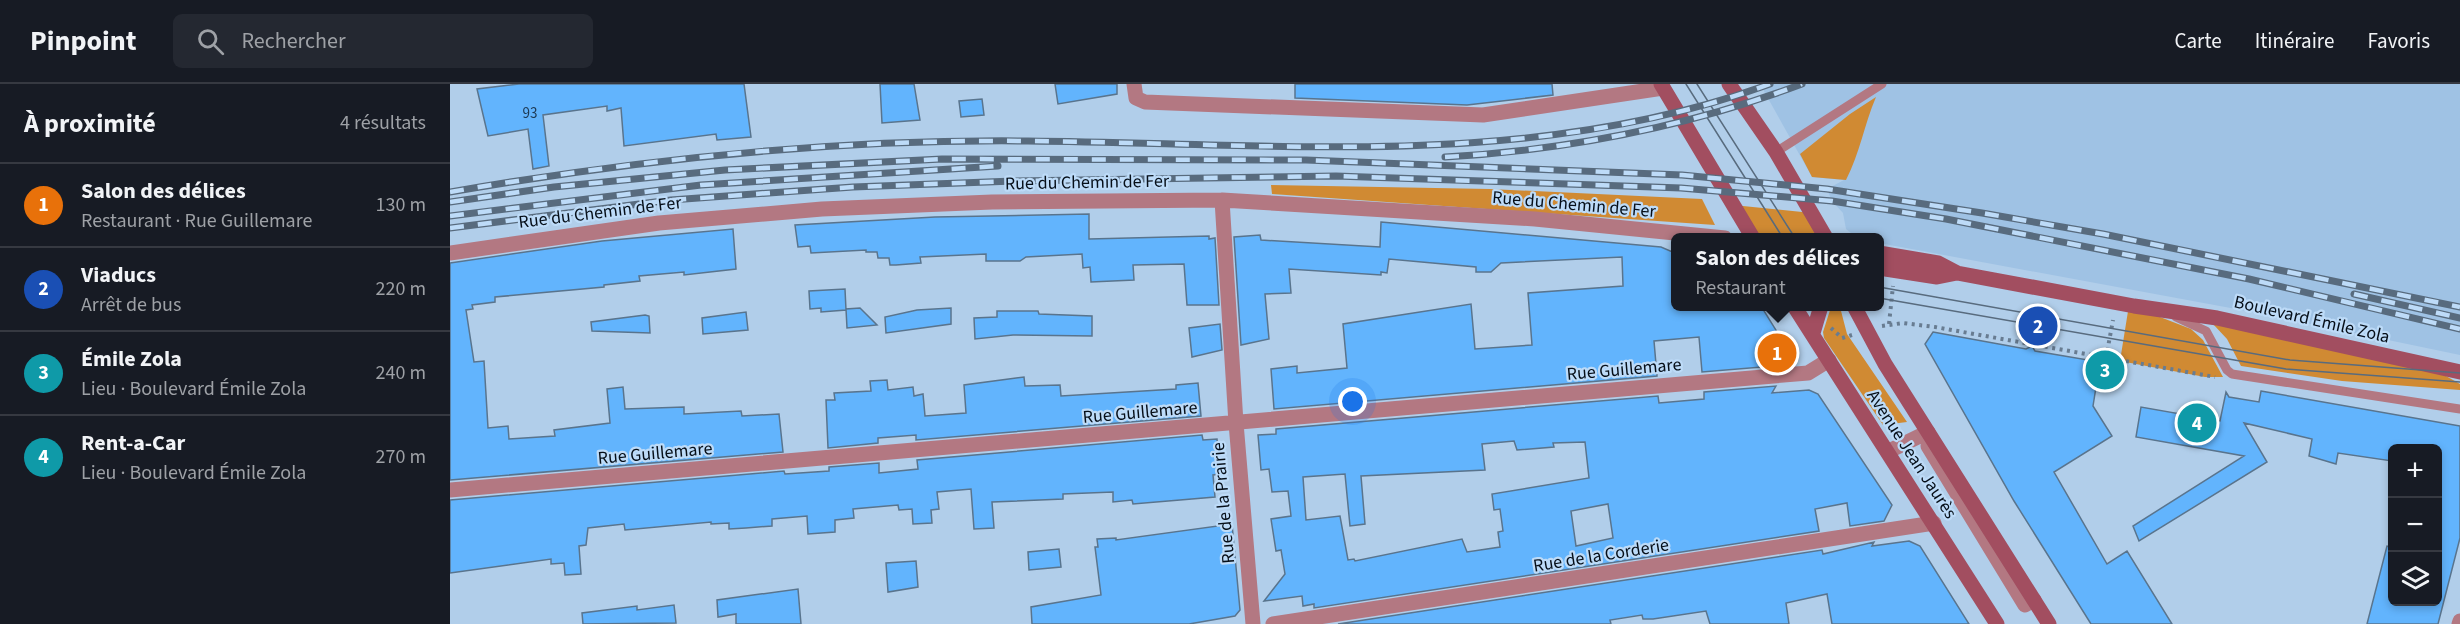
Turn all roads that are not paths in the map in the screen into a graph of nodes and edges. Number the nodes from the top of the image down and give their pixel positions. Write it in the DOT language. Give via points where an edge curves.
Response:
graph roads {
  1 [pos="1729,84"];
  2 [pos="1882,84"];
  3 [pos="1662,86"];
  4 [pos="1135,91"];
  5 [pos="1776,152"];
  6 [pos="1222,200"];
  7 [pos="1683,233"];
  8 [pos="1751,233"];
  9 [pos="1824,233"];
  10 [pos="450,253"];
  11 [pos="1884,254"];
  12 [pos="1884,269"];
  13 [pos="1957,273"];
  14 [pos="2154,309"];
  15 [pos="1798,311"];
  16 [pos="1820,311"];
  17 [pos="1856,311"];
  18 [pos="1813,333"];
  19 [pos="1829,360"];
  20 [pos="2460,372"];
  21 [pos="2460,409"];
  22 [pos="1236,423"];
  23 [pos="1925,434"];
  24 [pos="1889,451"];
  25 [pos="450,490"];
  26 [pos="1934,523"];
  27 [pos="1253,624"];
  28 [pos="1273,624"];
  29 [pos="1997,624"];
  30 [pos="2049,624"];
  1 -- 5 [label="main road"];
  2 -- 5 [label="lane"];
  3 -- 4 [label="street" via="1483,115 1145,102"];
  3 -- 8 [label="main road"];
  5 -- 9 [label="main road"];
  6 -- 7 [label="street, Rue du Chemin de Fer" via="1535,219"];
  6 -- 10 [label="street, Rue du Chemin de Fer" via="992,202 822,209 659,223"];
  6 -- 22 [label="street, Rue de la Prairie"];
  11 -- 13 [label="main road, Boulevard Émile Zola" via="1938,263"];
  12 -- 13 [label="main road, Boulevard Émile Zola" via="1936,277"];
  13 -- 14 [label="main road, Boulevard Émile Zola"];
  14 -- 20 [label="main road, Boulevard Émile Zola" via="2217,318"];
  14 -- 21 [label="lane, Boulevard Émile Zola" via="2206,331 2232,374"];
  15 -- 18 [label="main road, Avenue Jean Jaurès"];
  16 -- 18 [label="main road"];
  17 -- 23 [label="main road, Avenue Jean Jaurès"];
  18 -- 19 [label="main road, Avenue Jean Jaurès"];
  19 -- 22 [label="street, Rue Guillemare" via="1808,373"];
  19 -- 24 [label="main road, Avenue Jean Jaurès"];
  22 -- 25 [label="street, Rue Guillemare"];
  22 -- 27 [label="street, Rue de la Prairie"];
  23 -- 24 [label="street"];
  23 -- 30 [label="main road, Avenue Jean Jaurès"];
  24 -- 26 [label="main road, Avenue Jean Jaurès"];
  26 -- 28 [label="street, Rue de la Corderie"];
  26 -- 29 [label="main road, Avenue Jean Jaurès"];
}
